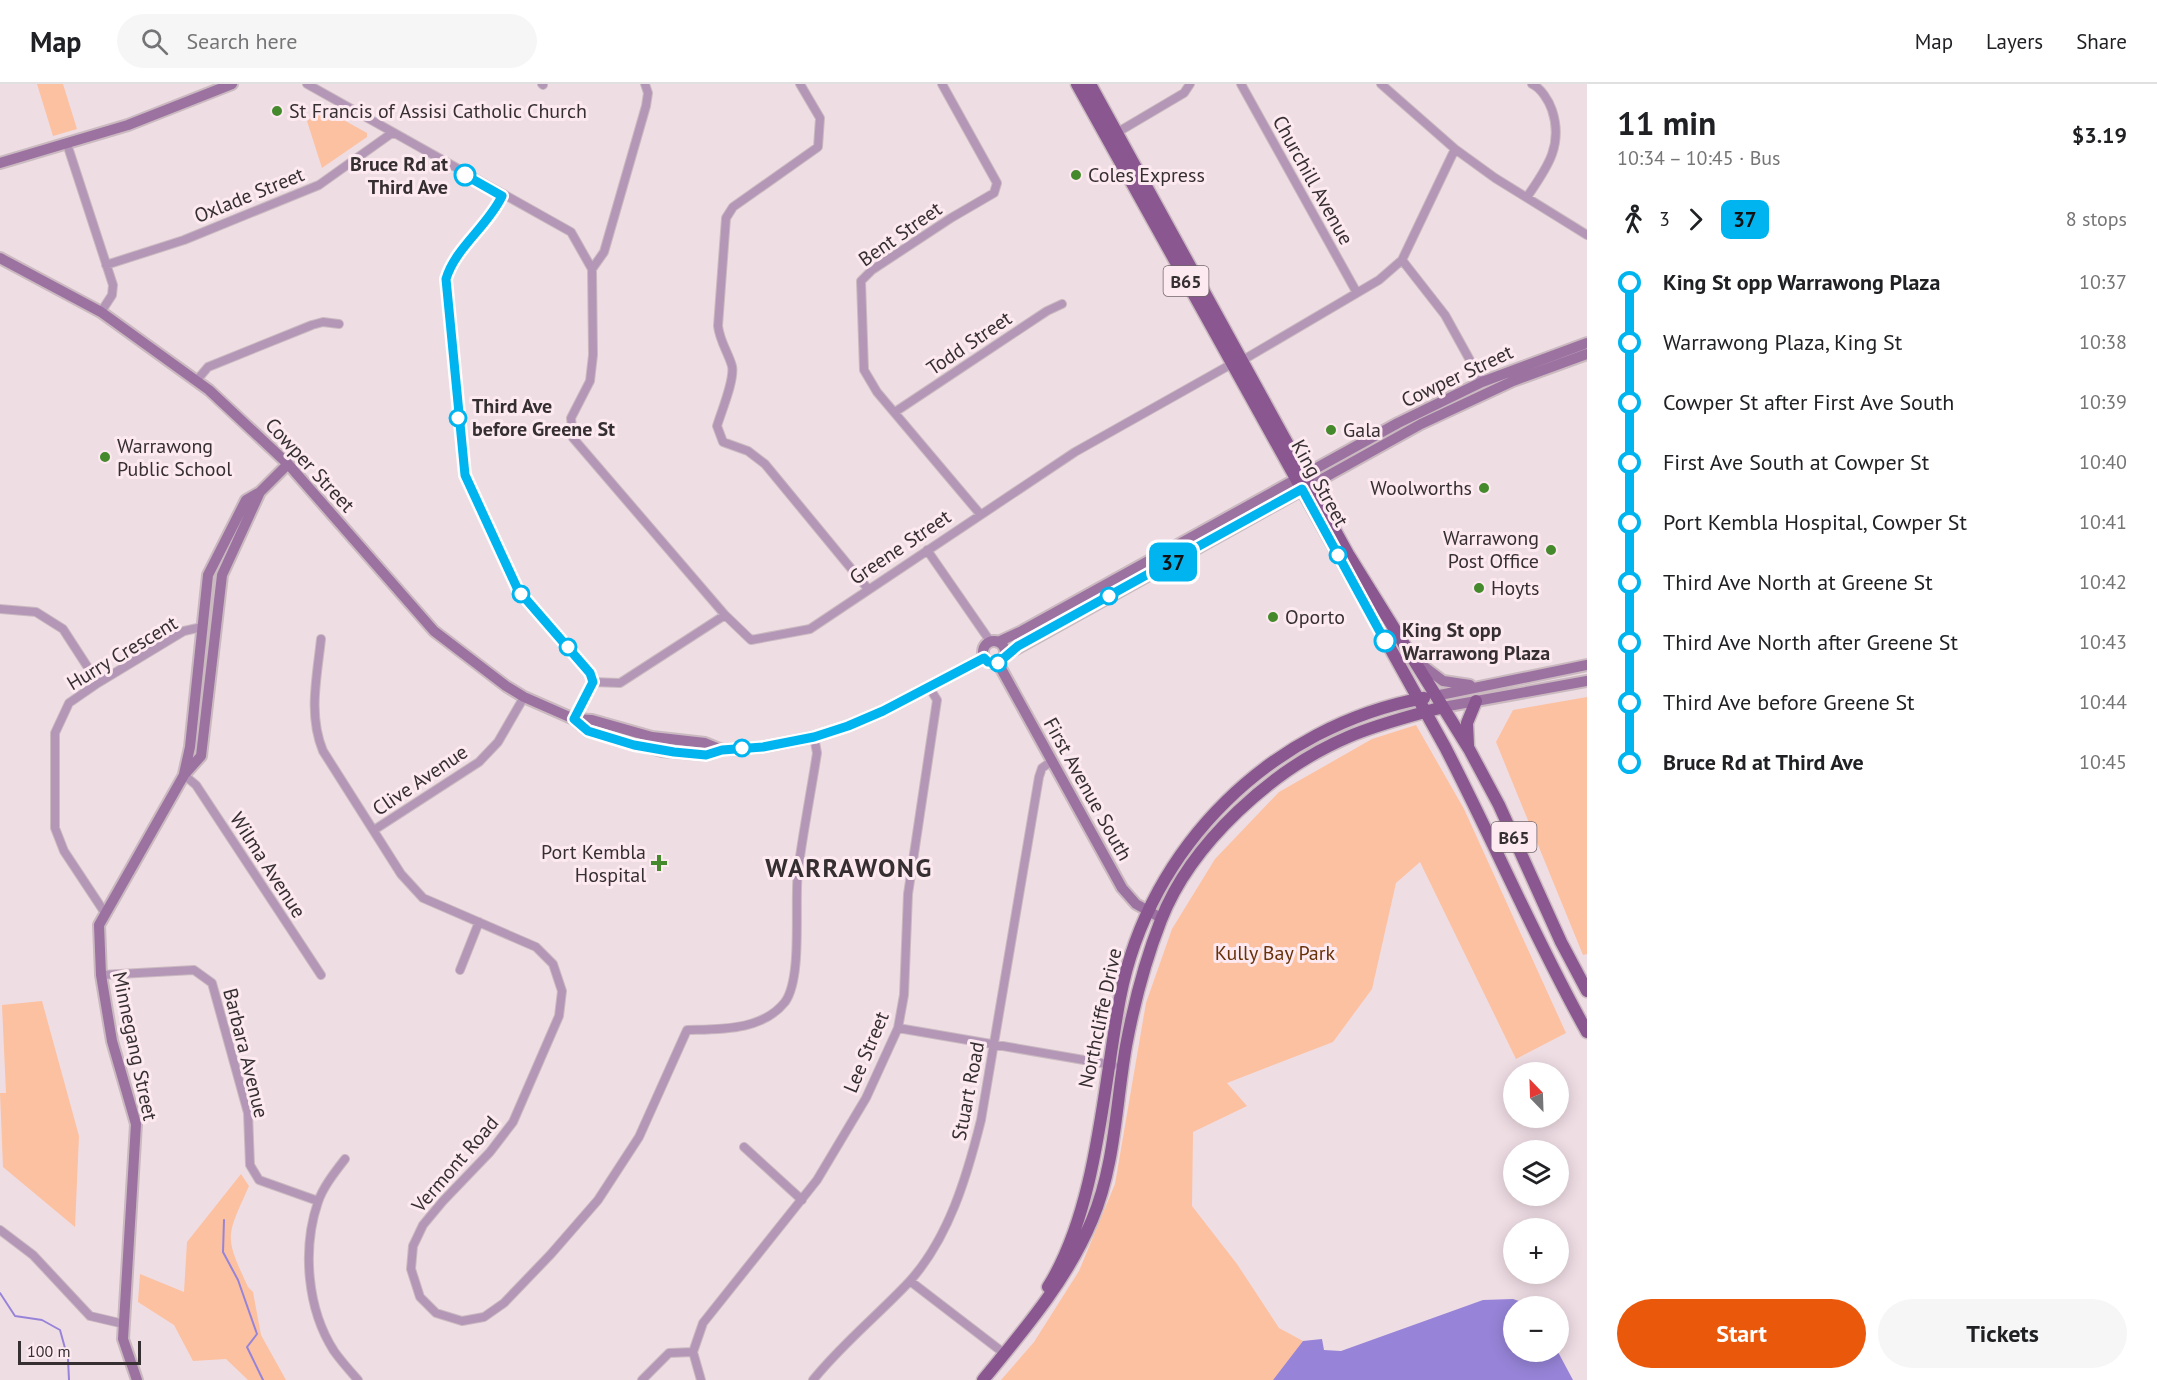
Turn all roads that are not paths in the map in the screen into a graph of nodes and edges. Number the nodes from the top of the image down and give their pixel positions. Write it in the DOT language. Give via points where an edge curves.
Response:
graph roads {
  1 [pos="232,84"];
  2 [pos="307,84"];
  3 [pos="645,84"];
  4 [pos="800,84"];
  5 [pos="942,84"];
  6 [pos="1077,84"];
  7 [pos="1090,84"];
  8 [pos="1190,84"];
  9 [pos="1241,84"];
  10 [pos="1381,84"];
  11 [pos="1532,84"];
  12 [pos="1118,132"];
  13 [pos="392,133"];
  14 [pos="67,144"];
  15 [pos="1455,149"];
  16 [pos="1119,158"];
  17 [pos="0,163"];
  18 [pos="502,196"];
  19 [pos="1527,197"];
  20 [pos="1587,235"];
  21 [pos="0,258"];
  22 [pos="1402,260"];
  23 [pos="106,265"];
  24 [pos="592,269"];
  25 [pos="1357,293"];
  26 [pos="1062,304"];
  27 [pos="101,312"];
  28 [pos="339,324"];
  29 [pos="1587,343"];
  30 [pos="1587,354"];
  31 [pos="1237,362"];
  32 [pos="197,380"];
  33 [pos="1482,382"];
  34 [pos="895,412"];
  35 [pos="288,464"];
  36 [pos="1300,475"];
  37 [pos="1306,487"];
  38 [pos="260,492"];
  39 [pos="980,514"];
  40 [pos="927,550"];
  41 [pos="868,589"];
  42 [pos="0,609"];
  43 [pos="725,615"];
  44 [pos="202,627"];
  45 [pos="321,639"];
  46 [pos="994,642"];
  47 [pos="1412,657"];
  48 [pos="984,658"];
  49 [pos="1002,659"];
  50 [pos="1587,665"];
  51 [pos="1587,681"];
  52 [pos="593,682"];
  53 [pos="98,683"];
  54 [pos="1489,686"];
  55 [pos="929,687"];
  56 [pos="1435,696"];
  57 [pos="524,697"];
  58 [pos="1417,699"];
  59 [pos="1476,701"];
  60 [pos="1443,707"];
  61 [pos="1425,712"];
  62 [pos="574,719"];
  63 [pos="634,734"];
  64 [pos="814,737"];
  65 [pos="686,741"];
  66 [pos="1469,749"];
  67 [pos="722,750"];
  68 [pos="662,751"];
  69 [pos="1052,761"];
  70 [pos="184,775"];
  71 [pos="374,830"];
  72 [pos="1147,911"];
  73 [pos="105,913"];
  74 [pos="1161,918"];
  75 [pos="479,922"];
  76 [pos="460,970"];
  77 [pos="101,975"];
  78 [pos="321,975"];
  79 [pos="1587,991"];
  80 [pos="898,1028"];
  81 [pos="1587,1032"];
  82 [pos="994,1046"];
  83 [pos="1109,1064"];
  84 [pos="1123,1067"];
  85 [pos="744,1147"];
  86 [pos="345,1158"];
  87 [pos="802,1200"];
  88 [pos="318,1201"];
  89 [pos="0,1230"];
  90 [pos="910,1281"];
  91 [pos="124,1324"];
  92 [pos="693,1352"];
  93 [pos="1005,1354"];
  94 [pos="137,1380"];
  95 [pos="358,1380"];
  96 [pos="642,1380"];
  97 [pos="701,1380"];
  98 [pos="813,1380"];
  99 [pos="983,1380"];
  1 -- 14 [label="main road"];
  2 -- 13 [label="street"];
  3 -- 24 [label="street" via="646,106 604,252"];
  4 -- 41 [label="street" via="820,118 818,147 733,207 726,218 718,326 732,375 717,426 723,442 748,451 765,464"];
  5 -- 34 [label="street, Bent Street" via="997,183 994,193 901,250 861,281 864,370"];
  6 -- 16 [label="main road, King Street / B65"];
  7 -- 12 [label="main road, King Street / B65"];
  8 -- 12 [label="street" via="1170,104"];
  9 -- 25 [label="street, Churchill Avenue"];
  10 -- 15 [label="street"];
  11 -- 19 [label="street" via="1550,104 1556,123 1556,144 1551,161"];
  12 -- 16 [label="street"];
  12 -- 31 [label="main road, King Street / B65" via="1228,333"];
  13 -- 18 [label="street"];
  13 -- 23 [label="street, Oxlade Street" via="319,185 184,240"];
  14 -- 17 [label="main road"];
  14 -- 23 [label="street"];
  15 -- 19 [label="street"];
  15 -- 22 [label="street"];
  16 -- 31 [label="main road, King Street / B65"];
  18 -- 24 [label="street" via="571,232"];
  18 -- 52 [label="street" via="451,266 446,279 463,466 468,485 518,590 585,667"];
  19 -- 20 [label="street"];
  21 -- 27 [label="main road, Cowper Street"];
  22 -- 25 [label="street, Greene Street"];
  22 -- 33 [label="street" via="1445,315"];
  23 -- 27 [label="street" via="113,290"];
  24 -- 43 [label="street" via="593,355 590,381 571,418 573,438"];
  25 -- 31 [label="street, Greene Street"];
  26 -- 34 [label="street, Todd Street"];
  27 -- 32 [label="main road, Cowper Street"];
  28 -- 32 [label="street" via="312,325 208,367"];
  29 -- 33 [label="main road, Cowper Street"];
  30 -- 37 [label="main road, Cowper Street" via="1476,397"];
  31 -- 36 [label="main road, King Street / B65"];
  31 -- 39 [label="street, Greene Street" via="1075,452"];
  32 -- 35 [label="main road, Cowper Street"];
  33 -- 36 [label="main road, Cowper Street"];
  34 -- 39 [label="street, Bent Street"];
  35 -- 38 [label="main road, Minnegang Street"];
  35 -- 57 [label="main road, Cowper Street" via="434,631"];
  36 -- 37 [label="main road, King Street / B65"];
  36 -- 46 [label="main road, Cowper Street" via="1022,631"];
  37 -- 47 [label="main road, King Street / B65"];
  37 -- 49 [label="main road, Cowper Street"];
  37 -- 58 [label="main road, King Street / B65"];
  38 -- 44 [label="main road, Minnegang Street" via="246,500 208,575"];
  38 -- 70 [label="main road, Minnegang Street" via="222,575 201,756"];
  39 -- 40 [label="street, Greene Street"];
  40 -- 41 [label="street, Greene Street"];
  40 -- 46 [label="street"];
  41 -- 43 [label="street, Greene Street" via="810,629 751,640"];
  42 -- 53 [label="street" via="36,612 63,629"];
  43 -- 52 [label="street" via="620,683"];
  44 -- 53 [label="street, Hurry Crescent" via="184,631"];
  44 -- 70 [label="main road, Minnegang Street"];
  45 -- 71 [label="street, Vermont Road" via="315,732"];
  46 -- 48 [label="main road" via="984,646"];
  46 -- 49 [label="main road" via="1003,646"];
  47 -- 54 [label="main road" via="1443,681"];
  47 -- 56 [label="main road, King Street / B65"];
  48 -- 49 [label="main road" via="988,662"];
  48 -- 55 [label="main road, Cowper Street"];
  49 -- 69 [label="main road, First Avenue South"];
  50 -- 54 [label="main road, Northcliffe Drive"];
  51 -- 59 [label="main road, Northcliffe Drive"];
  52 -- 62 [label="street"];
  53 -- 73 [label="street, Hurry Crescent" via="69,703 55,733 55,828 64,850"];
  54 -- 56 [label="main road, Northcliffe Drive"];
  55 -- 64 [label="main road, Cowper Street" via="883,711"];
  55 -- 80 [label="street, Lee Street" via="937,700 908,894 904,995"];
  56 -- 58 [label="main road, Northcliffe Drive"];
  56 -- 60 [label="main road, King Street / B65"];
  57 -- 62 [label="main road, Cowper Street"];
  57 -- 71 [label="street, Clive Avenue" via="498,742 479,762"];
  58 -- 61 [label="main road, King Street / B65"];
  58 -- 72 [label="main road, Northcliffe Drive" via="1333,725 1269,762 1207,822 1178,857"];
  59 -- 60 [label="main road, Northcliffe Drive"];
  59 -- 66 [label="main road" via="1467,723"];
  60 -- 61 [label="main road, Northcliffe Drive"];
  60 -- 66 [label="main road, King Street / B65"];
  61 -- 74 [label="main road, Northcliffe Drive" via="1347,737 1269,783 1200,855"];
  61 -- 81 [label="main road, King Street / B65" via="1487,827 1548,960"];
  62 -- 63 [label="main road, Cowper Street" via="592,720"];
  62 -- 68 [label="main road, Cowper Street" via="588,731"];
  63 -- 65 [label="main road, Cowper Street"];
  63 -- 68 [label="main road"];
  64 -- 67 [label="main road, Cowper Street"];
  64 -- 75 [label="street, Vermont Road" via="817,753 798,872 795,973 784,1002 770,1015 747,1026 687,1030 639,1137 598,1200 504,1303 484,1317 462,1321 436,1313 420,1297 411,1269 413,1246 442,1201 513,1122 559,1016 562,992 553,964 536,947"];
  65 -- 67 [label="main road, Cowper Street"];
  65 -- 68 [label="main road"];
  66 -- 79 [label="main road, King Street / B65"];
  67 -- 68 [label="main road, Cowper Street" via="706,755"];
  69 -- 72 [label="main road, First Avenue South" via="1122,888"];
  69 -- 82 [label="street, Stuart Road" via="1042,768 1039,777"];
  70 -- 73 [label="main road, Minnegang Street"];
  70 -- 78 [label="street, Wilma Avenue" via="196,786"];
  71 -- 75 [label="street, Vermont Road" via="401,874 423,898"];
  72 -- 74 [label="main road, First Avenue South"];
  72 -- 83 [label="main road, Northcliffe Drive" via="1130,956"];
  73 -- 77 [label="main road, Minnegang Street" via="99,925"];
  74 -- 84 [label="main road, Northcliffe Drive" via="1140,981"];
  75 -- 76 [label="street"];
  77 -- 88 [label="street, Barbara Avenue" via="194,970 212,983 248,1113 250,1165 259,1180"];
  77 -- 91 [label="main road, Minnegang Street" via="112,1041 136,1124"];
  80 -- 82 [label="street"];
  80 -- 87 [label="street, Lee Street" via="843,1140"];
  82 -- 83 [label="street"];
  82 -- 90 [label="street, Stuart Road" via="969,1168 953,1210"];
  83 -- 84 [label="street"];
  83 -- 93 [label="main road, Northcliffe Drive" via="1088,1182 1071,1237 1050,1284"];
  84 -- 93 [label="main road, Northcliffe Drive" via="1106,1179 1093,1218 1057,1287"];
  85 -- 87 [label="street"];
  86 -- 88 [label="street"];
  87 -- 92 [label="street, Lee Street" via="709,1314"];
  88 -- 95 [label="street" via="309,1277 318,1313 334,1350"];
  89 -- 91 [label="street" via="33,1255 90,1316"];
  90 -- 93 [label="street"];
  90 -- 98 [label="street, Stuart Road" via="836,1351"];
  91 -- 94 [label="main road, Minnegang Street" via="123,1340"];
  92 -- 96 [label="street" via="669,1353"];
  92 -- 97 [label="street"];
  93 -- 99 [label="main road, Northcliffe Drive"];
}
